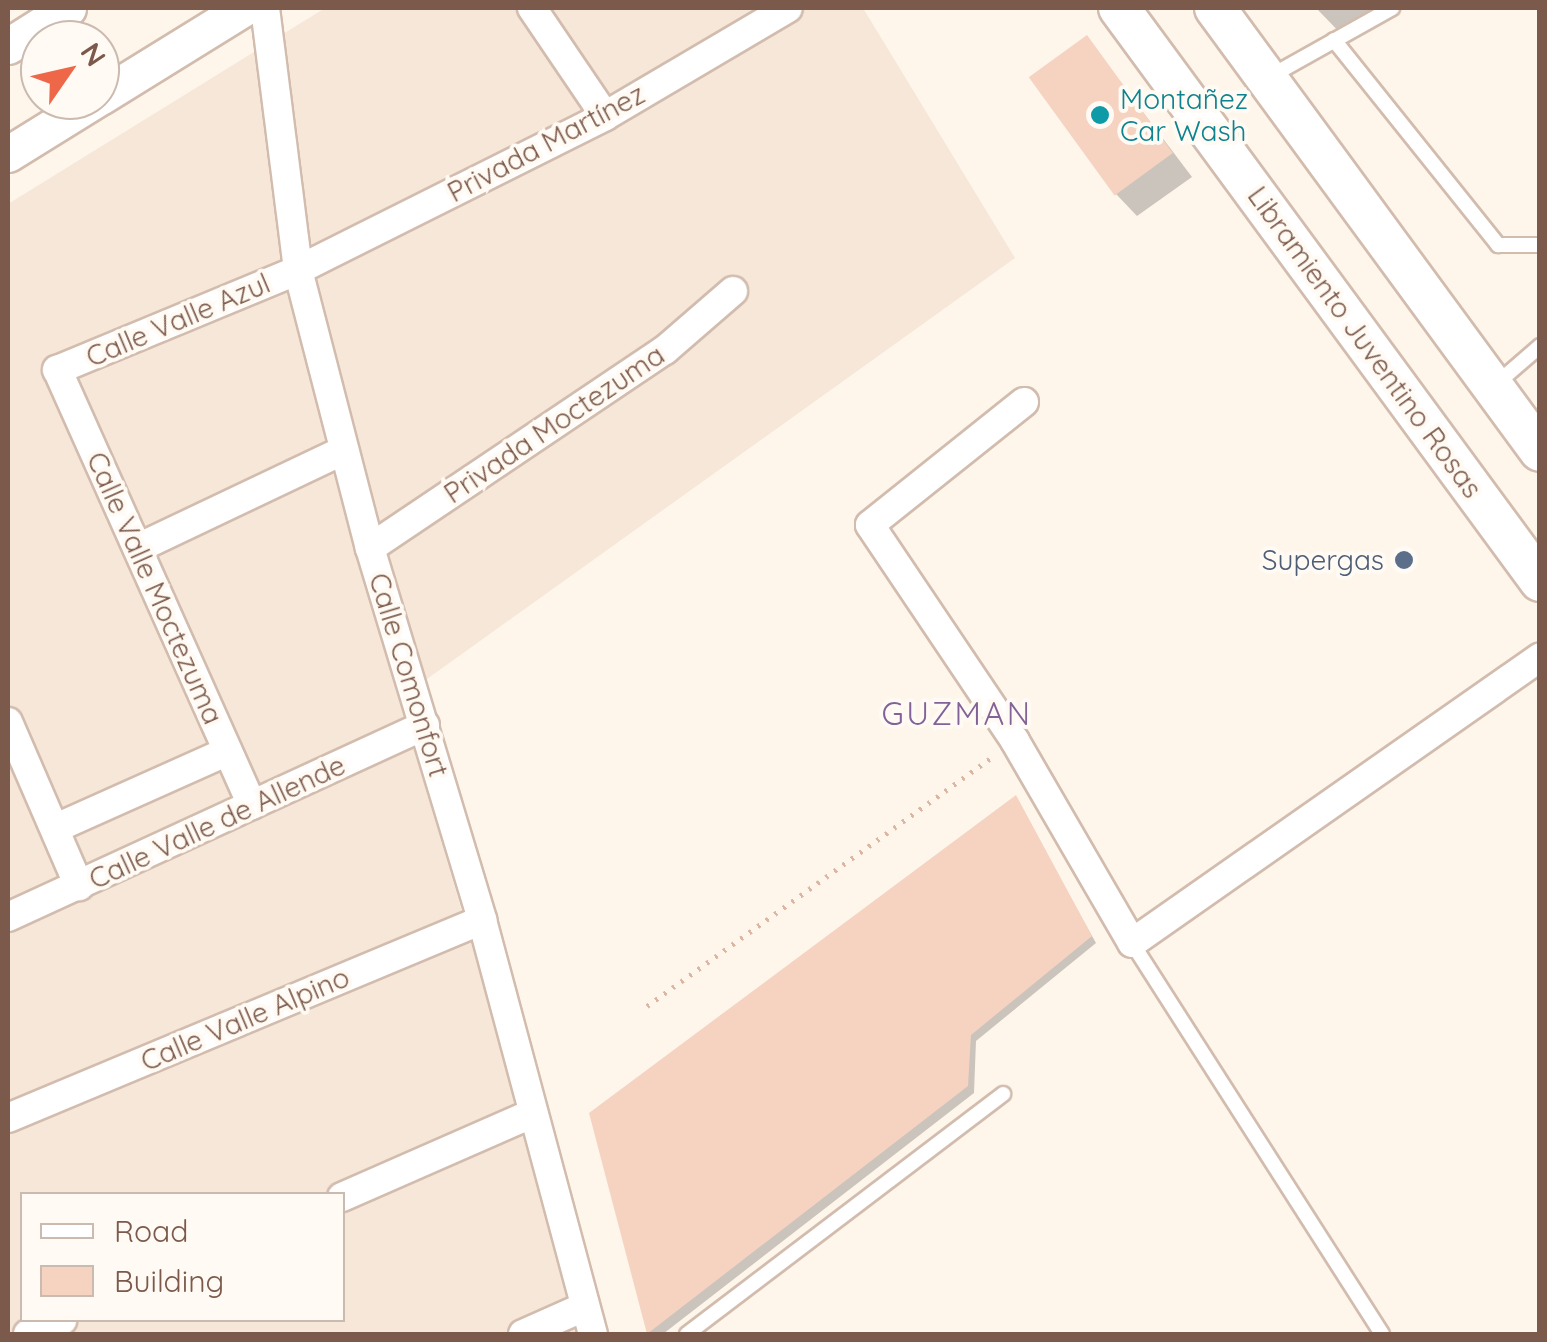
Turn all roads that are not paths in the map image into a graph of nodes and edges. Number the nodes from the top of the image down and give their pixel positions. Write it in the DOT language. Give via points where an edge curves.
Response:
graph roads {
  1 [pos="68,8"];
  2 [pos="244,8"];
  3 [pos="265,8"];
  4 [pos="532,8"];
  5 [pos="788,8"];
  6 [pos="1119,8"];
  7 [pos="1215,8"];
  8 [pos="1392,8"];
  9 [pos="1334,40"];
  10 [pos="8,46"];
  11 [pos="1266,78"];
  12 [pos="120,84"];
  13 [pos="605,116"];
  14 [pos="62,120"];
  15 [pos="8,154"];
  16 [pos="1540,245"];
  17 [pos="298,270"];
  18 [pos="733,292"];
  19 [pos="1540,346"];
  20 [pos="57,370"];
  21 [pos="1492,387"];
  22 [pos="1024,402"];
  23 [pos="344,450"];
  24 [pos="1540,451"];
  25 [pos="138,548"];
  26 [pos="370,548"];
  27 [pos="1540,581"];
  28 [pos="1540,657"];
  29 [pos="8,722"];
  30 [pos="426,725"];
  31 [pos="228,751"];
  32 [pos="252,805"];
  33 [pos="56,828"];
  34 [pos="80,886"];
  35 [pos="8,917"];
  36 [pos="482,920"];
  37 [pos="1132,943"];
  38 [pos="1003,1094"];
  39 [pos="531,1114"];
  40 [pos="8,1118"];
  41 [pos="345,1196"];
  42 [pos="584,1307"];
  43 [pos="57,1322"];
  44 [pos="28,1334"];
  45 [pos="523,1334"];
  46 [pos="593,1334"];
  47 [pos="687,1334"];
  48 [pos="1382,1334"];
  1 -- 10 [label="street"];
  2 -- 12 [label="street"];
  3 -- 17 [label="street, Calle Comonfort"];
  4 -- 13 [label="street"];
  5 -- 13 [label="street, Privada Martínez"];
  6 -- 27 [label="main road, Libramiento Juventino Rosas"];
  7 -- 11 [label="main road"];
  8 -- 9 [label="lane"];
  9 -- 11 [label="lane"];
  9 -- 16 [label="lane" via="1498,245"];
  11 -- 21 [label="main road"];
  13 -- 17 [label="street, Privada Martínez"];
  14 -- 15 [label="street"];
  17 -- 20 [label="street, Calle Valle Azul"];
  17 -- 23 [label="street, Calle Comonfort"];
  18 -- 26 [label="street, Privada Moctezuma" via="666,350"];
  19 -- 21 [label="lane"];
  20 -- 25 [label="street, Calle Valle Moctezuma"];
  21 -- 24 [label="main road"];
  22 -- 37 [label="street" via="870,525 1015,741"];
  23 -- 25 [label="street"];
  23 -- 26 [label="street, Calle Comonfort"];
  25 -- 31 [label="street, Calle Valle Moctezuma"];
  26 -- 30 [label="street, Calle Comonfort"];
  28 -- 37 [label="street"];
  29 -- 33 [label="street"];
  30 -- 32 [label="street, Calle Valle de Allende"];
  30 -- 36 [label="street, Calle Comonfort"];
  31 -- 32 [label="street, Calle Valle Moctezuma"];
  31 -- 33 [label="street"];
  32 -- 34 [label="street, Calle Valle de Allende"];
  33 -- 34 [label="street"];
  34 -- 35 [label="street, Calle Valle de Allende"];
  36 -- 39 [label="street, Calle Comonfort"];
  36 -- 40 [label="street, Calle Valle Alpino"];
  37 -- 48 [label="lane"];
  38 -- 47 [label="lane"];
  39 -- 41 [label="street"];
  39 -- 42 [label="street, Calle Comonfort"];
  42 -- 45 [label="street"];
  42 -- 46 [label="street, Calle Comonfort"];
  43 -- 44 [label="street"];
}
